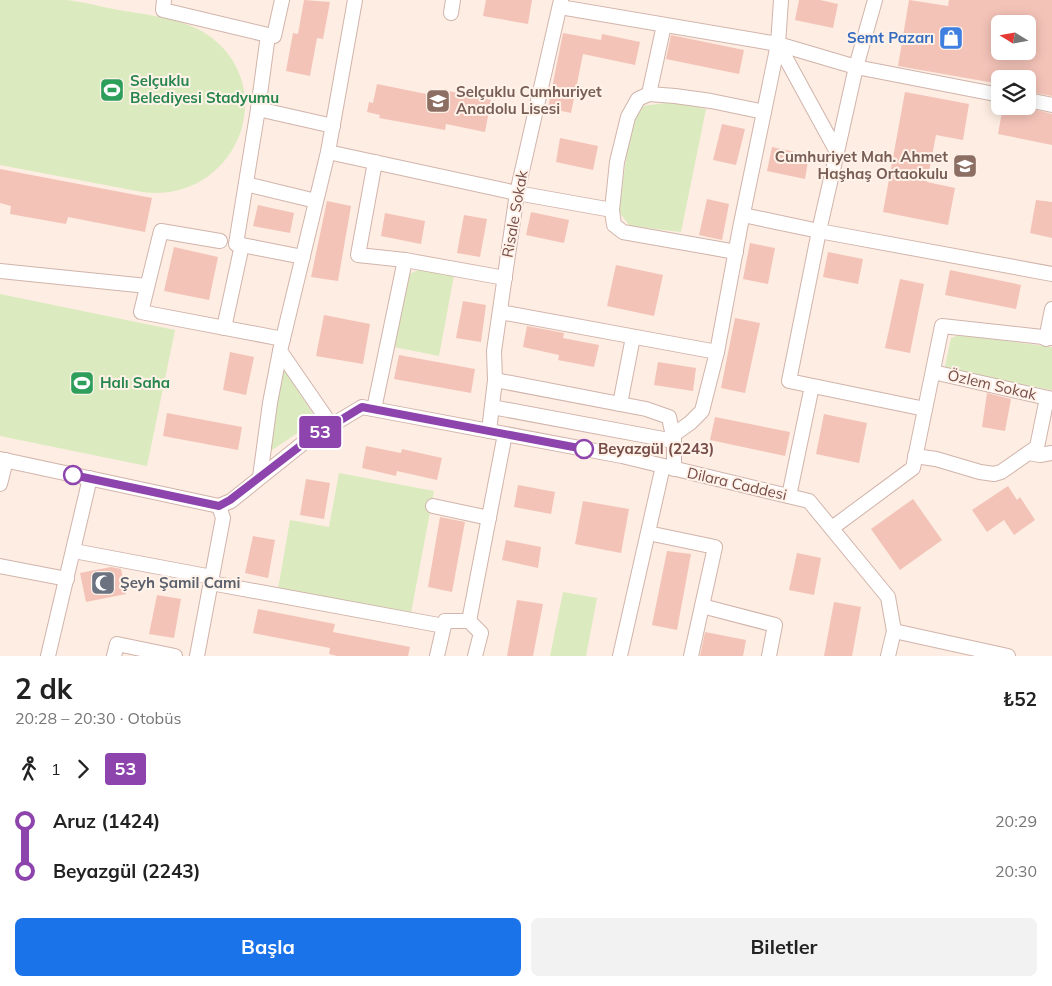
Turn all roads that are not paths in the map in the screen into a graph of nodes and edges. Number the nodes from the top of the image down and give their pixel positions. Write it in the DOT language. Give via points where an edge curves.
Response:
graph roads {
  1 [pos="164,0"];
  2 [pos="282,0"];
  3 [pos="355,0"];
  4 [pos="782,0"];
  5 [pos="875,0"];
  6 [pos="560,4"];
  7 [pos="664,25"];
  8 [pos="268,35"];
  9 [pos="778,44"];
  10 [pos="856,67"];
  11 [pos="991,93"];
  12 [pos="649,94"];
  13 [pos="1036,102"];
  14 [pos="1052,105"];
  15 [pos="258,108"];
  16 [pos="764,112"];
  17 [pos="333,126"];
  18 [pos="328,152"];
  19 [pos="837,152"];
  20 [pos="375,162"];
  21 [pos="246,184"];
  22 [pos="517,193"];
  23 [pos="316,201"];
  24 [pos="612,210"];
  25 [pos="743,215"];
  26 [pos="820,231"];
  27 [pos="220,241"];
  28 [pos="242,245"];
  29 [pos="736,252"];
  30 [pos="303,257"];
  31 [pos="405,260"];
  32 [pos="0,271"];
  33 [pos="1052,274"];
  34 [pos="505,278"];
  35 [pos="147,286"];
  36 [pos="1052,308"];
  37 [pos="500,312"];
  38 [pos="224,328"];
  39 [pos="633,337"];
  40 [pos="1049,339"];
  41 [pos="281,345"];
  42 [pos="717,352"];
  43 [pos="933,372"];
  44 [pos="495,380"];
  45 [pos="812,386"];
  46 [pos="1050,398"];
  47 [pos="620,404"];
  48 [pos="492,407"];
  49 [pos="374,409"];
  50 [pos="925,409"];
  51 [pos="331,425"];
  52 [pos="489,431"];
  53 [pos="505,434"];
  54 [pos="674,438"];
  55 [pos="1029,453"];
  56 [pos="1052,453"];
  57 [pos="915,456"];
  58 [pos="3,460"];
  59 [pos="669,468"];
  60 [pos="260,477"];
  61 [pos="90,478"];
  62 [pos="0,484"];
  63 [pos="789,496"];
  64 [pos="219,506"];
  65 [pos="433,506"];
  66 [pos="489,518"];
  67 [pos="832,528"];
  68 [pos="648,533"];
  69 [pos="74,551"];
  70 [pos="0,566"];
  71 [pos="67,579"];
  72 [pos="212,580"];
  73 [pos="702,606"];
  74 [pos="469,621"];
  75 [pos="444,626"];
  76 [pos="894,631"];
  77 [pos="48,656"];
  78 [pos="114,656"];
  79 [pos="175,656"];
  80 [pos="197,656"];
  81 [pos="437,656"];
  82 [pos="475,656"];
  83 [pos="620,656"];
  84 [pos="691,656"];
  85 [pos="769,656"];
  86 [pos="888,656"];
  87 [pos="1008,656"];
  1 -- 8 [label="street" via="163,10"];
  2 -- 8 [label="street" via="274,36"];
  3 -- 17 [label="street"];
  4 -- 9 [label="street"];
  5 -- 10 [label="street"];
  6 -- 7 [label="street"];
  6 -- 22 [label="street, Risale Sokak"];
  7 -- 9 [label="street"];
  7 -- 12 [label="street"];
  8 -- 15 [label="street"];
  9 -- 10 [label="street"];
  9 -- 16 [label="street"];
  9 -- 19 [label="street"];
  10 -- 11 [label="street"];
  10 -- 19 [label="street"];
  12 -- 16 [label="street" via="711,101"];
  12 -- 24 [label="street" via="638,99 628,117 617,162"];
  13 -- 14 [label="street"];
  15 -- 17 [label="street"];
  15 -- 21 [label="street"];
  16 -- 25 [label="street"];
  17 -- 18 [label="street"];
  18 -- 20 [label="street"];
  18 -- 23 [label="street"];
  19 -- 26 [label="street"];
  20 -- 22 [label="street"];
  20 -- 31 [label="street" via="358,255"];
  21 -- 23 [label="street"];
  21 -- 28 [label="street" via="236,244"];
  22 -- 24 [label="street"];
  22 -- 34 [label="street, Risale Sokak"];
  23 -- 30 [label="street"];
  24 -- 29 [label="street" via="614,225 623,232"];
  25 -- 26 [label="street"];
  25 -- 29 [label="street"];
  26 -- 33 [label="street"];
  26 -- 45 [label="street" via="788,381"];
  27 -- 35 [label="street" via="160,231"];
  28 -- 30 [label="street"];
  28 -- 38 [label="street"];
  29 -- 42 [label="street"];
  30 -- 41 [label="street"];
  31 -- 34 [label="street"];
  31 -- 49 [label="street"];
  32 -- 35 [label="street"];
  34 -- 37 [label="street, Risale Sokak"];
  35 -- 38 [label="street" via="141,312"];
  36 -- 40 [label="street"];
  37 -- 39 [label="street"];
  37 -- 44 [label="street, Risale Sokak" via="494,351"];
  38 -- 41 [label="street"];
  39 -- 42 [label="street"];
  39 -- 47 [label="street"];
  40 -- 43 [label="street" via="942,326"];
  41 -- 51 [label="street"];
  41 -- 60 [label="street"];
  42 -- 54 [label="street" via="702,411"];
  43 -- 46 [label="street, Özlem Sokak"];
  43 -- 50 [label="street"];
  44 -- 47 [label="street"];
  44 -- 48 [label="street, Risale Sokak"];
  45 -- 50 [label="street"];
  45 -- 63 [label="street"];
  46 -- 55 [label="street" via="1037,447"];
  47 -- 54 [label="street" via="669,417"];
  48 -- 52 [label="street, Risale Sokak"];
  48 -- 54 [label="street"];
  49 -- 51 [label="street, Dilara Caddesi" via="362,407"];
  49 -- 52 [label="street, Dilara Caddesi"];
  50 -- 57 [label="street"];
  51 -- 60 [label="street, Dilara Caddesi"];
  52 -- 53 [label="street, Dilara Caddesi"];
  53 -- 59 [label="street, Dilara Caddesi"];
  53 -- 66 [label="street"];
  54 -- 59 [label="street"];
  55 -- 56 [label="street"];
  55 -- 57 [label="street" via="994,474"];
  57 -- 67 [label="street" via="913,468"];
  58 -- 61 [label="street"];
  58 -- 62 [label="street"];
  59 -- 63 [label="street, Dilara Caddesi"];
  59 -- 68 [label="street"];
  60 -- 64 [label="street, Dilara Caddesi"];
  61 -- 64 [label="street"];
  61 -- 69 [label="street"];
  63 -- 67 [label="street, Dilara Caddesi" via="809,501"];
  64 -- 72 [label="street" via="224,518"];
  65 -- 66 [label="street"];
  66 -- 74 [label="street"];
  67 -- 76 [label="street, Dilara Caddesi" via="888,596"];
  68 -- 73 [label="street" via="715,548"];
  68 -- 83 [label="street"];
  69 -- 71 [label="street"];
  69 -- 72 [label="street"];
  70 -- 71 [label="street"];
  71 -- 77 [label="street"];
  72 -- 75 [label="street"];
  72 -- 80 [label="street"];
  73 -- 84 [label="street"];
  73 -- 85 [label="street" via="775,625"];
  74 -- 75 [label="street" via="445,621"];
  74 -- 82 [label="street" via="481,633"];
  75 -- 81 [label="street"];
  76 -- 86 [label="street"];
  76 -- 87 [label="street"];
  78 -- 79 [label="street" via="117,644"];
}
